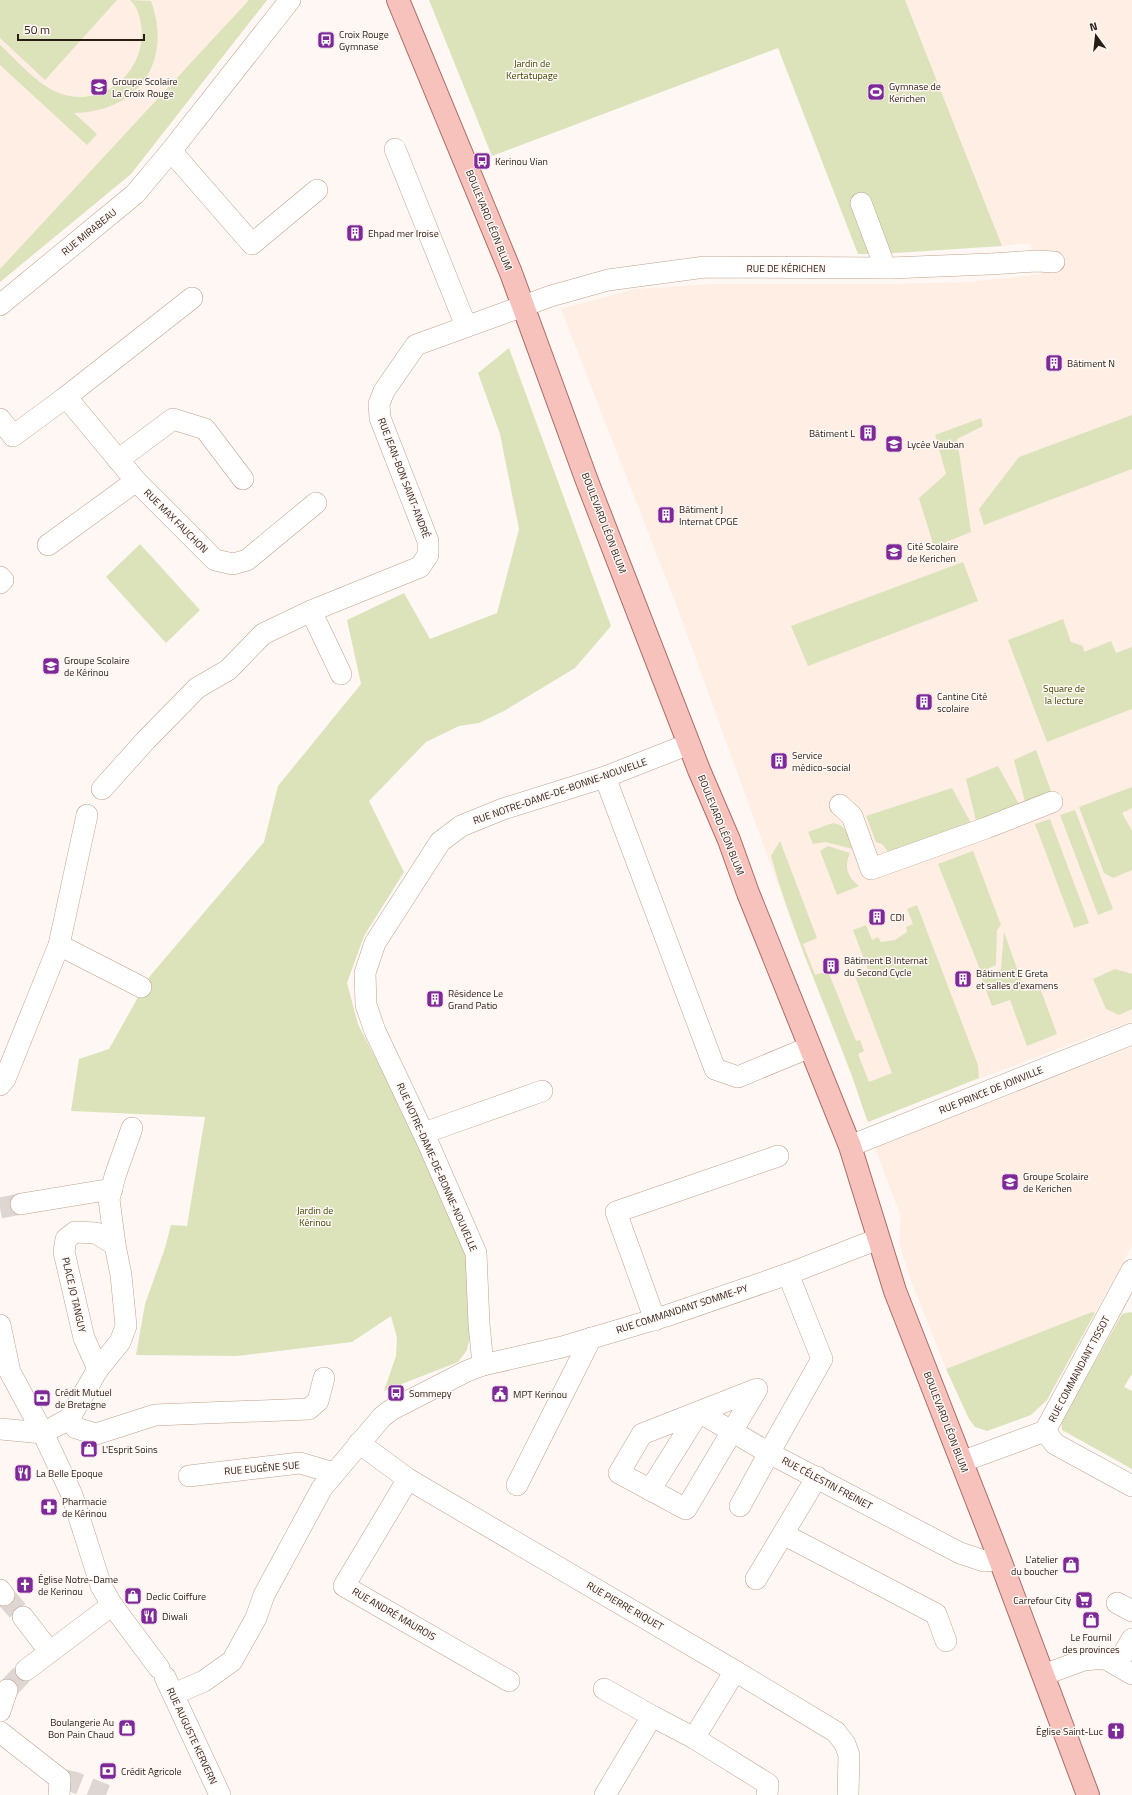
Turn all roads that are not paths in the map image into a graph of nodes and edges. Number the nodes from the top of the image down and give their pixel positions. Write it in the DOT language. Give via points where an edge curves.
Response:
graph roads {
  1 [pos="290,0"];
  2 [pos="398,0"];
  3 [pos="395,149"];
  4 [pos="171,151"];
  5 [pos="316,190"];
  6 [pos="861,203"];
  7 [pos="1054,262"];
  8 [pos="885,267"];
  9 [pos="192,298"];
  10 [pos="0,305"];
  11 [pos="522,305"];
  12 [pos="466,326"];
  13 [pos="66,397"];
  14 [pos="0,419"];
  15 [pos="118,460"];
  16 [pos="243,479"];
  17 [pos="136,481"];
  18 [pos="316,503"];
  19 [pos="48,545"];
  20 [pos="0,577"];
  21 [pos="0,583"];
  22 [pos="311,611"];
  23 [pos="341,674"];
  24 [pos="689,744"];
  25 [pos="605,777"];
  26 [pos="102,790"];
  27 [pos="1052,802"];
  28 [pos="840,805"];
  29 [pos="87,815"];
  30 [pos="59,945"];
  31 [pos="141,988"];
  32 [pos="1132,1034"];
  33 [pos="810,1047"];
  34 [pos="3,1072"];
  35 [pos="542,1091"];
  36 [pos="132,1128"];
  37 [pos="426,1138"];
  38 [pos="850,1146"];
  39 [pos="778,1156"];
  40 [pos="112,1189"];
  41 [pos="21,1204"];
  42 [pos="878,1239"];
  43 [pos="115,1245"];
  44 [pos="1132,1270"];
  45 [pos="788,1274"];
  46 [pos="1127,1292"];
  47 [pos="655,1320"];
  48 [pos="0,1325"];
  49 [pos="591,1338"];
  50 [pos="483,1365"];
  51 [pos="98,1369"];
  52 [pos="324,1378"];
  53 [pos="699,1412"];
  54 [pos="69,1419"];
  55 [pos="0,1429"];
  56 [pos="1045,1431"];
  57 [pos="733,1432"];
  58 [pos="43,1433"];
  59 [pos="359,1443"];
  60 [pos="769,1453"];
  61 [pos="961,1462"];
  62 [pos="334,1473"];
  63 [pos="189,1476"];
  64 [pos="817,1477"];
  65 [pos="408,1479"];
  66 [pos="517,1484"];
  67 [pos="1132,1486"];
  68 [pos="650,1490"];
  69 [pos="740,1506"];
  70 [pos="783,1534"];
  71 [pos="1000,1560"];
  72 [pos="756,1579"];
  73 [pos="112,1605"];
  74 [pos="23,1617"];
  75 [pos="1132,1639"];
  76 [pos="946,1641"];
  77 [pos="56,1654"];
  78 [pos="1124,1669"];
  79 [pos="26,1670"];
  80 [pos="735,1671"];
  81 [pos="1043,1675"];
  82 [pos="166,1680"];
  83 [pos="509,1681"];
  84 [pos="604,1689"];
  85 [pos="7,1690"];
  86 [pos="0,1712"];
  87 [pos="652,1716"];
  88 [pos="0,1732"];
  89 [pos="694,1738"];
  90 [pos="59,1795"];
  91 [pos="220,1795"];
  92 [pos="605,1795"];
  93 [pos="767,1795"];
  94 [pos="848,1795"];
  95 [pos="1088,1795"];
  1 -- 4 [label="street, RUE MIRABEAU"];
  2 -- 11 [label="main road, BOULEVARD LÉON BLUM"];
  3 -- 12 [label="street"];
  4 -- 5 [label="street" via="252,244"];
  4 -- 10 [label="street, RUE MIRABEAU" via="134,194"];
  6 -- 8 [label="street"];
  7 -- 8 [label="street, RUE DE KÉRICHEN"];
  8 -- 11 [label="street, RUE DE KÉRICHEN" via="705,267 608,280"];
  9 -- 13 [label="street"];
  11 -- 12 [label="street, RUE JEAN-BON SAINT-ANDRÉ"];
  11 -- 24 [label="main road, BOULEVARD LÉON BLUM"];
  12 -- 22 [label="street, RUE JEAN-BON SAINT-ANDRÉ" via="416,345 384,391 379,404 380,418 428,542 428,555 420,567"];
  13 -- 14 [label="street" via="13,436"];
  13 -- 15 [label="street, RUE MAX FAUCHON"];
  15 -- 16 [label="street" via="173,419 205,429"];
  15 -- 17 [label="street, RUE MAX FAUCHON"];
  17 -- 18 [label="street, RUE MAX FAUCHON" via="215,560 232,564 247,560"];
  17 -- 19 [label="street, RUE MAX FAUCHON"];
  20 -- 21 [label="street" via="3,580"];
  22 -- 23 [label="street"];
  22 -- 26 [label="street, RUE JEAN-BON SAINT-ANDRÉ" via="263,634 228,670 197,688"];
  24 -- 25 [label="street, RUE NOTRE-DAME-DE-BONNE-NOUVELLE"];
  24 -- 33 [label="main road, BOULEVARD LÉON BLUM"];
  25 -- 33 [label="street" via="715,1069 738,1077"];
  25 -- 37 [label="street, RUE NOTRE-DAME-DE-BONNE-NOUVELLE" via="503,809 461,826 440,842 374,943 365,973 366,1005 375,1031"];
  27 -- 28 [label="street" via="988,836 871,869 852,816"];
  29 -- 30 [label="street"];
  30 -- 31 [label="street"];
  30 -- 34 [label="street"];
  32 -- 38 [label="street, RUE PRINCE DE JOINVILLE"];
  33 -- 38 [label="main road, BOULEVARD LÉON BLUM"];
  35 -- 37 [label="street"];
  36 -- 40 [label="street"];
  37 -- 50 [label="street, RUE NOTRE-DAME-DE-BONNE-NOUVELLE" via="476,1252"];
  38 -- 42 [label="main road, BOULEVARD LÉON BLUM"];
  39 -- 47 [label="street" via="616,1212"];
  40 -- 41 [label="street"];
  40 -- 43 [label="street" via="109,1212"];
  42 -- 45 [label="street, RUE COMMANDANT SOMME-PY"];
  42 -- 61 [label="main road, BOULEVARD LÉON BLUM" via="895,1291"];
  43 -- 51 [label="street" via="126,1326 120,1342"];
  43 -- 51 [label="street, PLACE JO TANGUY" via="96,1233 75,1232 66,1239 64,1252 84,1338"];
  44 -- 46 [label="street, RUE COMMANDANT TISSOT"];
  45 -- 47 [label="street, RUE COMMANDANT SOMME-PY"];
  45 -- 60 [label="street, RUE CÉLESTIN FREINET" via="822,1359"];
  46 -- 56 [label="street, RUE COMMANDANT TISSOT"];
  47 -- 49 [label="street, RUE COMMANDANT SOMME-PY"];
  48 -- 58 [label="street, RUE AUGUSTE KERVERN" via="10,1372"];
  49 -- 50 [label="street, RUE COMMANDANT SOMME-PY" via="556,1349"];
  49 -- 66 [label="street"];
  50 -- 59 [label="street" via="391,1410"];
  51 -- 54 [label="street"];
  52 -- 54 [label="street" via="318,1401 309,1409 155,1415 96,1434 76,1428"];
  53 -- 57 [label="street"];
  53 -- 57 [label="street" via="757,1390"];
  53 -- 68 [label="street"];
  53 -- 68 [label="street" via="642,1434 619,1473"];
  54 -- 58 [label="street"];
  55 -- 58 [label="street"];
  56 -- 61 [label="street, RUE COMMANDANT TISSOT"];
  56 -- 67 [label="street" via="1055,1444"];
  57 -- 60 [label="street"];
  57 -- 68 [label="street" via="686,1509"];
  58 -- 73 [label="street, RUE AUGUSTE KERVERN" via="72,1495 101,1586"];
  59 -- 62 [label="street"];
  59 -- 65 [label="street, RUE PIERRE RIQUET"];
  60 -- 64 [label="street, RUE CÉLESTIN FREINET"];
  60 -- 69 [label="street"];
  61 -- 71 [label="main road, BOULEVARD LÉON BLUM"];
  62 -- 63 [label="street, RUE EUGÈNE SUE" via="300,1463"];
  62 -- 82 [label="street" via="322,1488 264,1594 256,1618 232,1661 204,1681"];
  64 -- 70 [label="street"];
  64 -- 71 [label="street, RUE CÉLESTIN FREINET" via="960,1553 984,1561"];
  65 -- 80 [label="street, RUE PIERRE RIQUET"];
  65 -- 83 [label="street, RUE ANDRÉ MAUROIS" via="344,1586"];
  70 -- 72 [label="street"];
  70 -- 76 [label="street" via="936,1614"];
  71 -- 81 [label="main road, BOULEVARD LÉON BLUM"];
  73 -- 77 [label="street" via="87,1632"];
  73 -- 82 [label="street, RUE AUGUSTE KERVERN"];
  74 -- 77 [label="street"];
  75 -- 78 [label="street"];
  77 -- 79 [label="street"];
  78 -- 81 [label="street" via="1104,1658 1084,1660"];
  80 -- 89 [label="street"];
  80 -- 94 [label="street, RUE PIERRE RIQUET" via="836,1732 849,1755"];
  81 -- 95 [label="main road, BOULEVARD LÉON BLUM"];
  82 -- 91 [label="street, RUE AUGUSTE KERVERN"];
  84 -- 87 [label="street"];
  85 -- 86 [label="street"];
  87 -- 89 [label="street"];
  87 -- 92 [label="street"];
  88 -- 90 [label="street" via="60,1779"];
  89 -- 93 [label="street" via="768,1784"];
}
